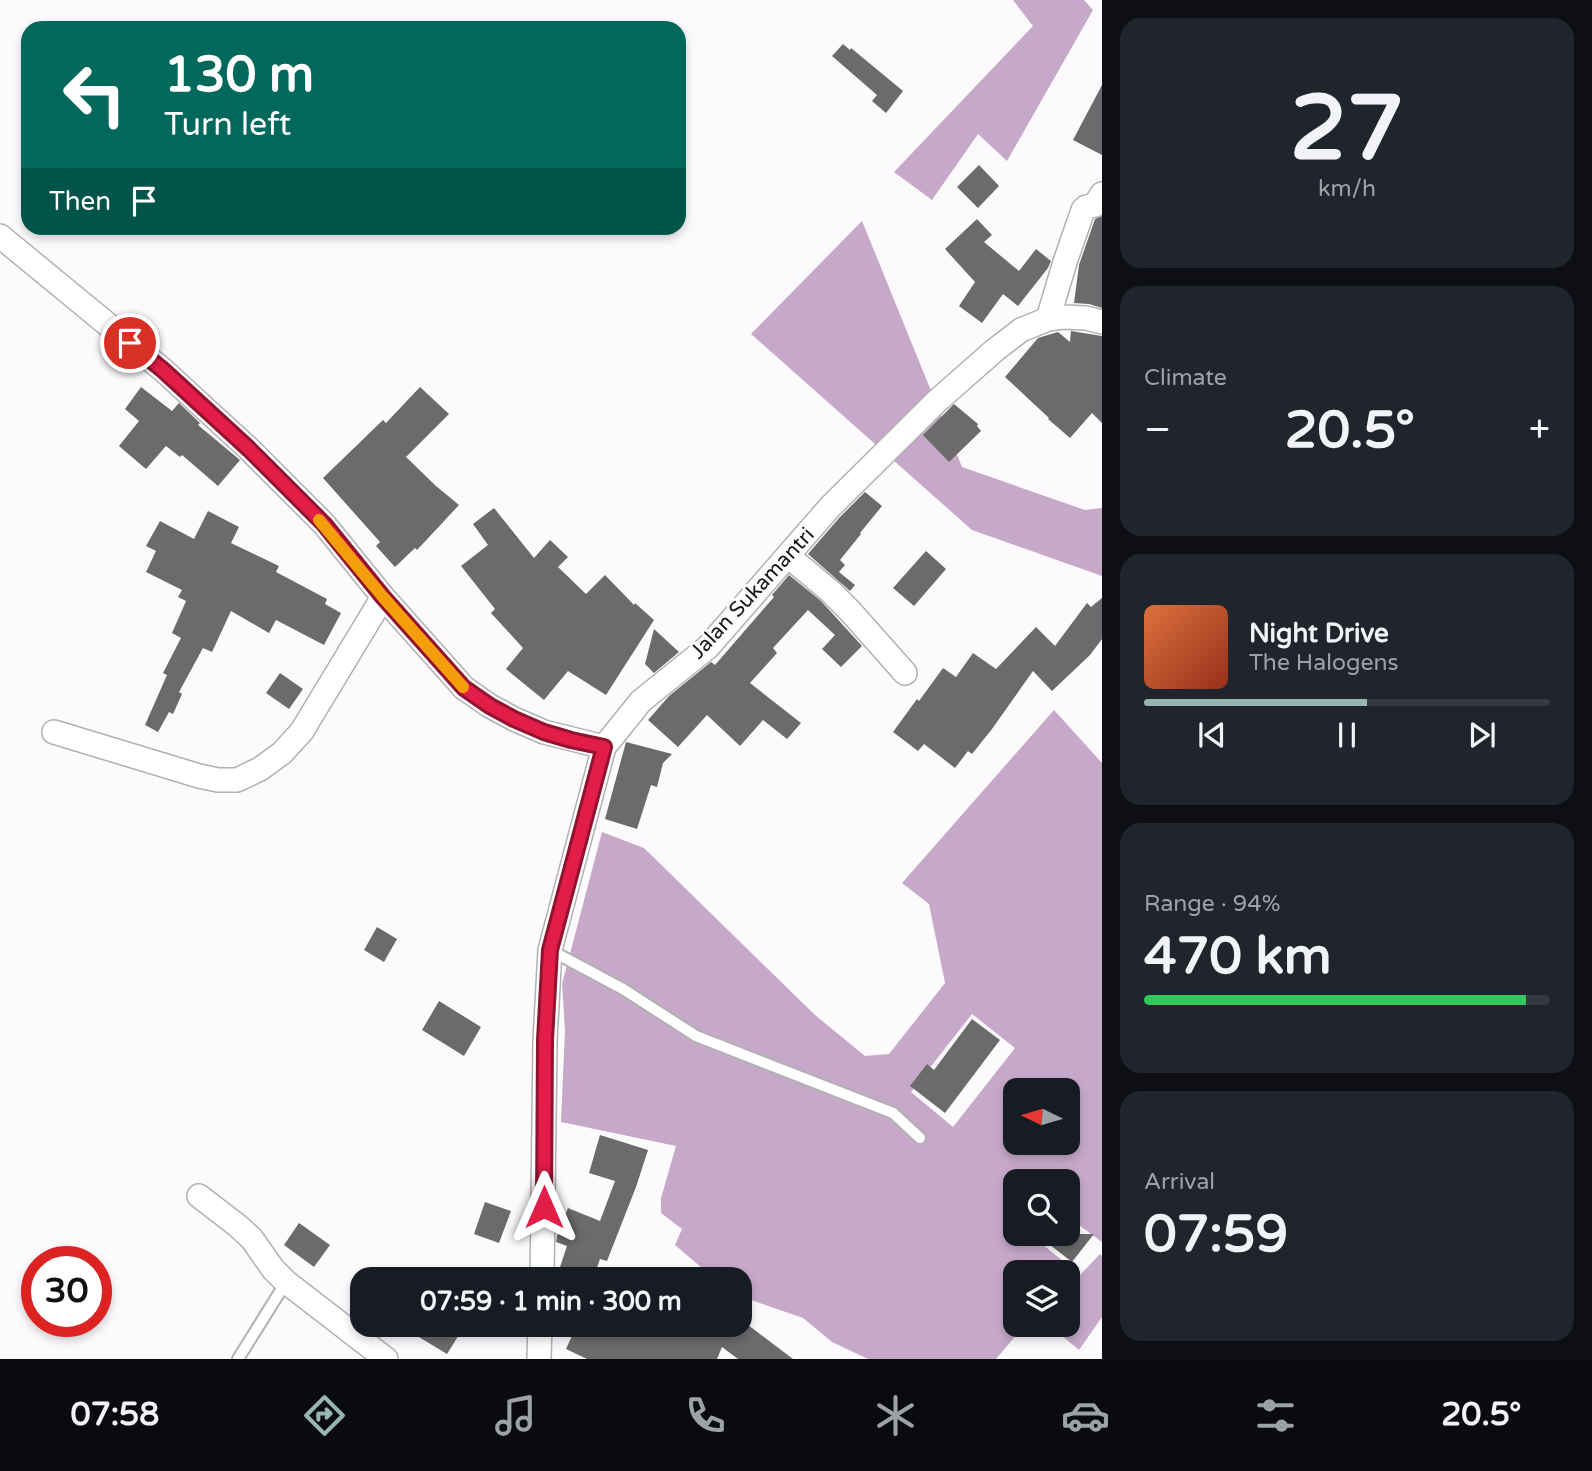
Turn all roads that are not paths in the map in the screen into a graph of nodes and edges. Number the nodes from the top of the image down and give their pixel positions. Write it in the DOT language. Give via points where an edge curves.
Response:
graph roads {
  1 [pos="1102,194"];
  2 [pos="0,236"];
  3 [pos="1048,319"];
  4 [pos="1102,321"];
  5 [pos="788,556"];
  6 [pos="383,597"];
  7 [pos="905,673"];
  8 [pos="54,732"];
  9 [pos="604,747"];
  10 [pos="550,950"];
  11 [pos="920,1138"];
  12 [pos="199,1196"];
  13 [pos="542,1267"];
  14 [pos="286,1282"];
  15 [pos="540,1337"];
  16 [pos="380,1357"];
  17 [pos="238,1359"];
  18 [pos="539,1359"];
  1 -- 3 [label="street" via="1095,205 1083,210"];
  2 -- 6 [label="street" via="163,370 249,449 324,524"];
  3 -- 4 [label="street, Jalan Sukamantri"];
  3 -- 5 [label="street, Jalan Sukamantri" via="1021,330 937,401"];
  5 -- 7 [label="street" via="850,611"];
  5 -- 9 [label="street, Jalan Sukamantri" via="708,647 641,701"];
  6 -- 8 [label="street" via="302,731 282,753 237,780 199,776"];
  6 -- 9 [label="street" via="464,688 490,706 544,732"];
  9 -- 10 [label="street, Jalan Sukamantri"];
  10 -- 11 [label="lane" via="696,1036 893,1113"];
  10 -- 13 [label="street, Jalan Sukamantri"];
  12 -- 14 [label="street" via="252,1238"];
  14 -- 16 [label="street"];
  14 -- 17 [label="lane"];
  15 -- 18 [label="street"];
}
